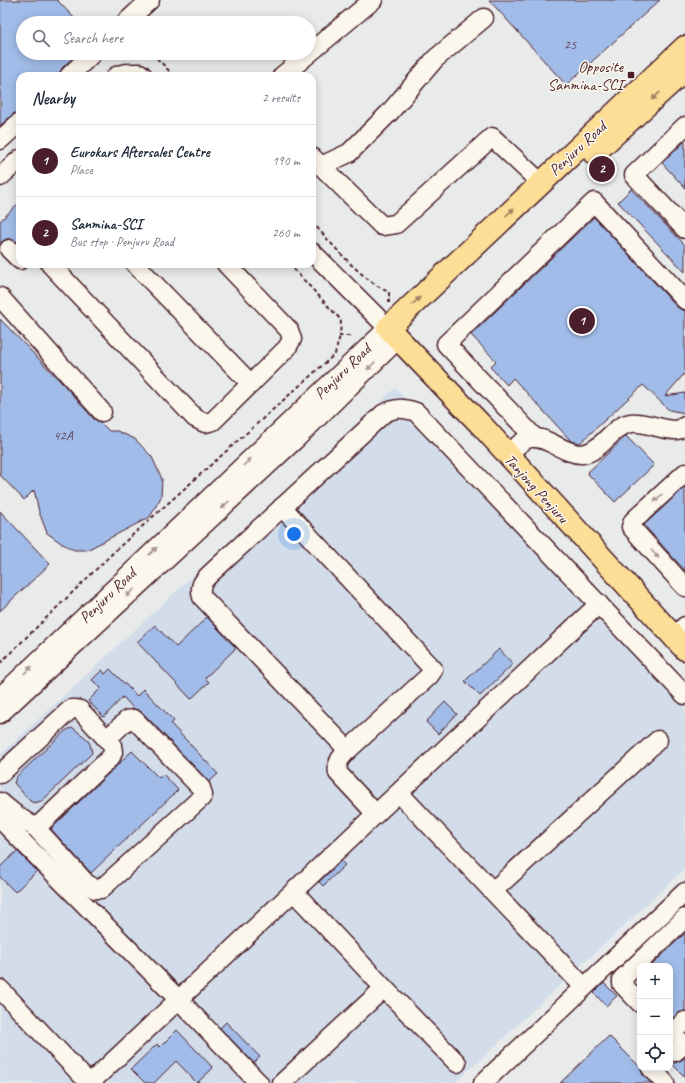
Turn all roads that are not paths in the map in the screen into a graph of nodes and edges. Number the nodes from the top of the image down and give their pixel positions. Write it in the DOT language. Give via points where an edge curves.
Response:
graph roads {
  1 [pos="150,0"];
  2 [pos="373,0"];
  3 [pos="133,16"];
  4 [pos="484,18"];
  5 [pos="685,47"];
  6 [pos="316,48"];
  7 [pos="86,60"];
  8 [pos="301,60"];
  9 [pos="685,70"];
  10 [pos="73,72"];
  11 [pos="287,72"];
  12 [pos="16,126"];
  13 [pos="685,126"];
  14 [pos="0,140"];
  15 [pos="317,162"];
  16 [pos="16,163"];
  17 [pos="0,177"];
  18 [pos="541,182"];
  19 [pos="685,229"];
  20 [pos="316,256"];
  21 [pos="54,268"];
  22 [pos="139,268"];
  23 [pos="230,268"];
  24 [pos="0,297"];
  25 [pos="685,300"];
  26 [pos="393,333"];
  27 [pos="251,384"];
  28 [pos="102,412"];
  29 [pos="685,426"];
  30 [pos="535,438"];
  31 [pos="507,454"];
  32 [pos="685,473"];
  33 [pos="282,507"];
  34 [pos="685,587"];
  35 [pos="599,604"];
  36 [pos="681,637"];
  37 [pos="685,695"];
  38 [pos="0,697"];
  39 [pos="0,714"];
  40 [pos="107,739"];
  41 [pos="658,740"];
  42 [pos="348,750"];
  43 [pos="0,774"];
  44 [pos="399,793"];
  45 [pos="0,802"];
  46 [pos="0,810"];
  47 [pos="376,814"];
  48 [pos="36,828"];
  49 [pos="294,892"];
  50 [pos="493,892"];
  51 [pos="685,892"];
  52 [pos="685,918"];
  53 [pos="584,987"];
  54 [pos="384,988"];
  55 [pos="0,989"];
  56 [pos="179,1000"];
  57 [pos="637,1000"];
  58 [pos="685,1021"];
  59 [pos="673,1032"];
  60 [pos="457,1063"];
  61 [pos="654,1071"];
  62 [pos="90,1083"];
  63 [pos="259,1083"];
  64 [pos="282,1083"];
  65 [pos="483,1083"];
  66 [pos="665,1083"];
  1 -- 3 [label="street"];
  2 -- 6 [label="street"];
  4 -- 15 [label="street" via="435,59 390,112 349,153"];
  5 -- 18 [label="main road, Penjuru Road"];
  7 -- 10 [label="street"];
  8 -- 11 [label="street"];
  9 -- 26 [label="main road, Penjuru Road, one-way"];
  12 -- 14 [label="street"];
  13 -- 19 [label="street" via="634,175"];
  15 -- 18 [label="street" via="382,226 396,224 492,137"];
  16 -- 17 [label="street"];
  26 -- 18 [label="main road, Penjuru Road, one-way"];
  20 -- 26 [label="street"];
  21 -- 27 [label="street" via="195,418 205,423 213,421"];
  22 -- 27 [label="street"];
  23 -- 27 [label="street" via="289,330 292,339 287,348"];
  24 -- 28 [label="street"];
  25 -- 30 [label="street" via="594,202 446,344"];
  26 -- 31 [label="main road, Tanjong Penjuru"];
  38 -- 26 [label="street, Penjuru Road, one-way"];
  26 -- 39 [label="street, Penjuru Road, one-way" via="295,440"];
  29 -- 30 [label="street" via="677,430 632,423 622,425 595,448 580,454"];
  30 -- 31 [label="street" via="527,439"];
  31 -- 36 [label="main road, Tanjong Penjuru"];
  32 -- 34 [label="street, one-way" via="631,524 632,530"];
  33 -- 35 [label="street" via="383,414 393,409 416,412"];
  33 -- 42 [label="street" via="203,580 202,597"];
  33 -- 42 [label="street" via="433,669 429,676"];
  35 -- 37 [label="street"];
  35 -- 44 [label="street"];
  40 -- 43 [label="street" via="80,710 71,709"];
  40 -- 48 [label="street" via="113,749 111,757"];
  40 -- 48 [label="street" via="127,720 134,719 201,788 203,795 101,889 95,889 86,883"];
  41 -- 50 [label="street"];
  42 -- 47 [label="street" via="339,760 338,773"];
  44 -- 47 [label="street"];
  44 -- 50 [label="street"];
  45 -- 48 [label="street"];
  46 -- 56 [label="street" via="7,826"];
  47 -- 49 [label="street"];
  49 -- 54 [label="street"];
  49 -- 56 [label="street"];
  50 -- 53 [label="street"];
  51 -- 53 [label="street"];
  52 -- 57 [label="street" via="622,979 622,984"];
  53 -- 65 [label="street"];
  54 -- 60 [label="street"];
  54 -- 64 [label="street"];
  55 -- 62 [label="street"];
  56 -- 62 [label="street"];
  56 -- 63 [label="street"];
  58 -- 59 [label="street"];
  61 -- 66 [label="street"];
}
